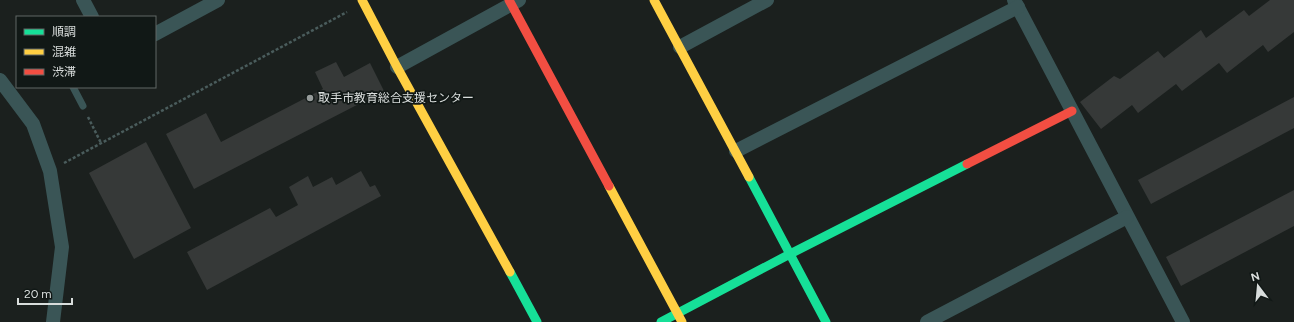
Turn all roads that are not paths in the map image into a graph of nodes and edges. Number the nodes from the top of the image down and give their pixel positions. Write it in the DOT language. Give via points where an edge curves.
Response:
graph roads {
  1 [pos="83,0"];
  2 [pos="218,0"];
  3 [pos="362,0"];
  4 [pos="654,0"];
  5 [pos="767,0"];
  6 [pos="513,1"];
  7 [pos="1016,4"];
  8 [pos="91,16"];
  9 [pos="156,33"];
  10 [pos="680,47"];
  11 [pos="397,67"];
  12 [pos="0,80"];
  13 [pos="74,88"];
  14 [pos="83,106"];
  15 [pos="1072,111"];
  16 [pos="736,152"];
  17 [pos="1127,217"];
  18 [pos="790,254"];
  19 [pos="678,313"];
  20 [pos="53,322"];
  21 [pos="537,322"];
  22 [pos="660,322"];
  23 [pos="682,322"];
  24 [pos="826,322"];
  25 [pos="928,322"];
  26 [pos="1183,322"];
  1 -- 8 [label="street"];
  2 -- 9 [label="street"];
  3 -- 11 [label="street"];
  4 -- 10 [label="street"];
  5 -- 10 [label="street"];
  6 -- 11 [label="street"];
  6 -- 19 [label="street"];
  7 -- 15 [label="street"];
  7 -- 16 [label="street"];
  10 -- 16 [label="street"];
  11 -- 21 [label="street"];
  12 -- 20 [label="street" via="33,124 50,171 62,247"];
  13 -- 14 [label="lane"];
  15 -- 17 [label="street"];
  15 -- 18 [label="street"];
  16 -- 18 [label="street"];
  17 -- 25 [label="street"];
  17 -- 26 [label="street"];
  18 -- 19 [label="street"];
  18 -- 24 [label="street"];
  19 -- 22 [label="street"];
  19 -- 23 [label="street"];
}
